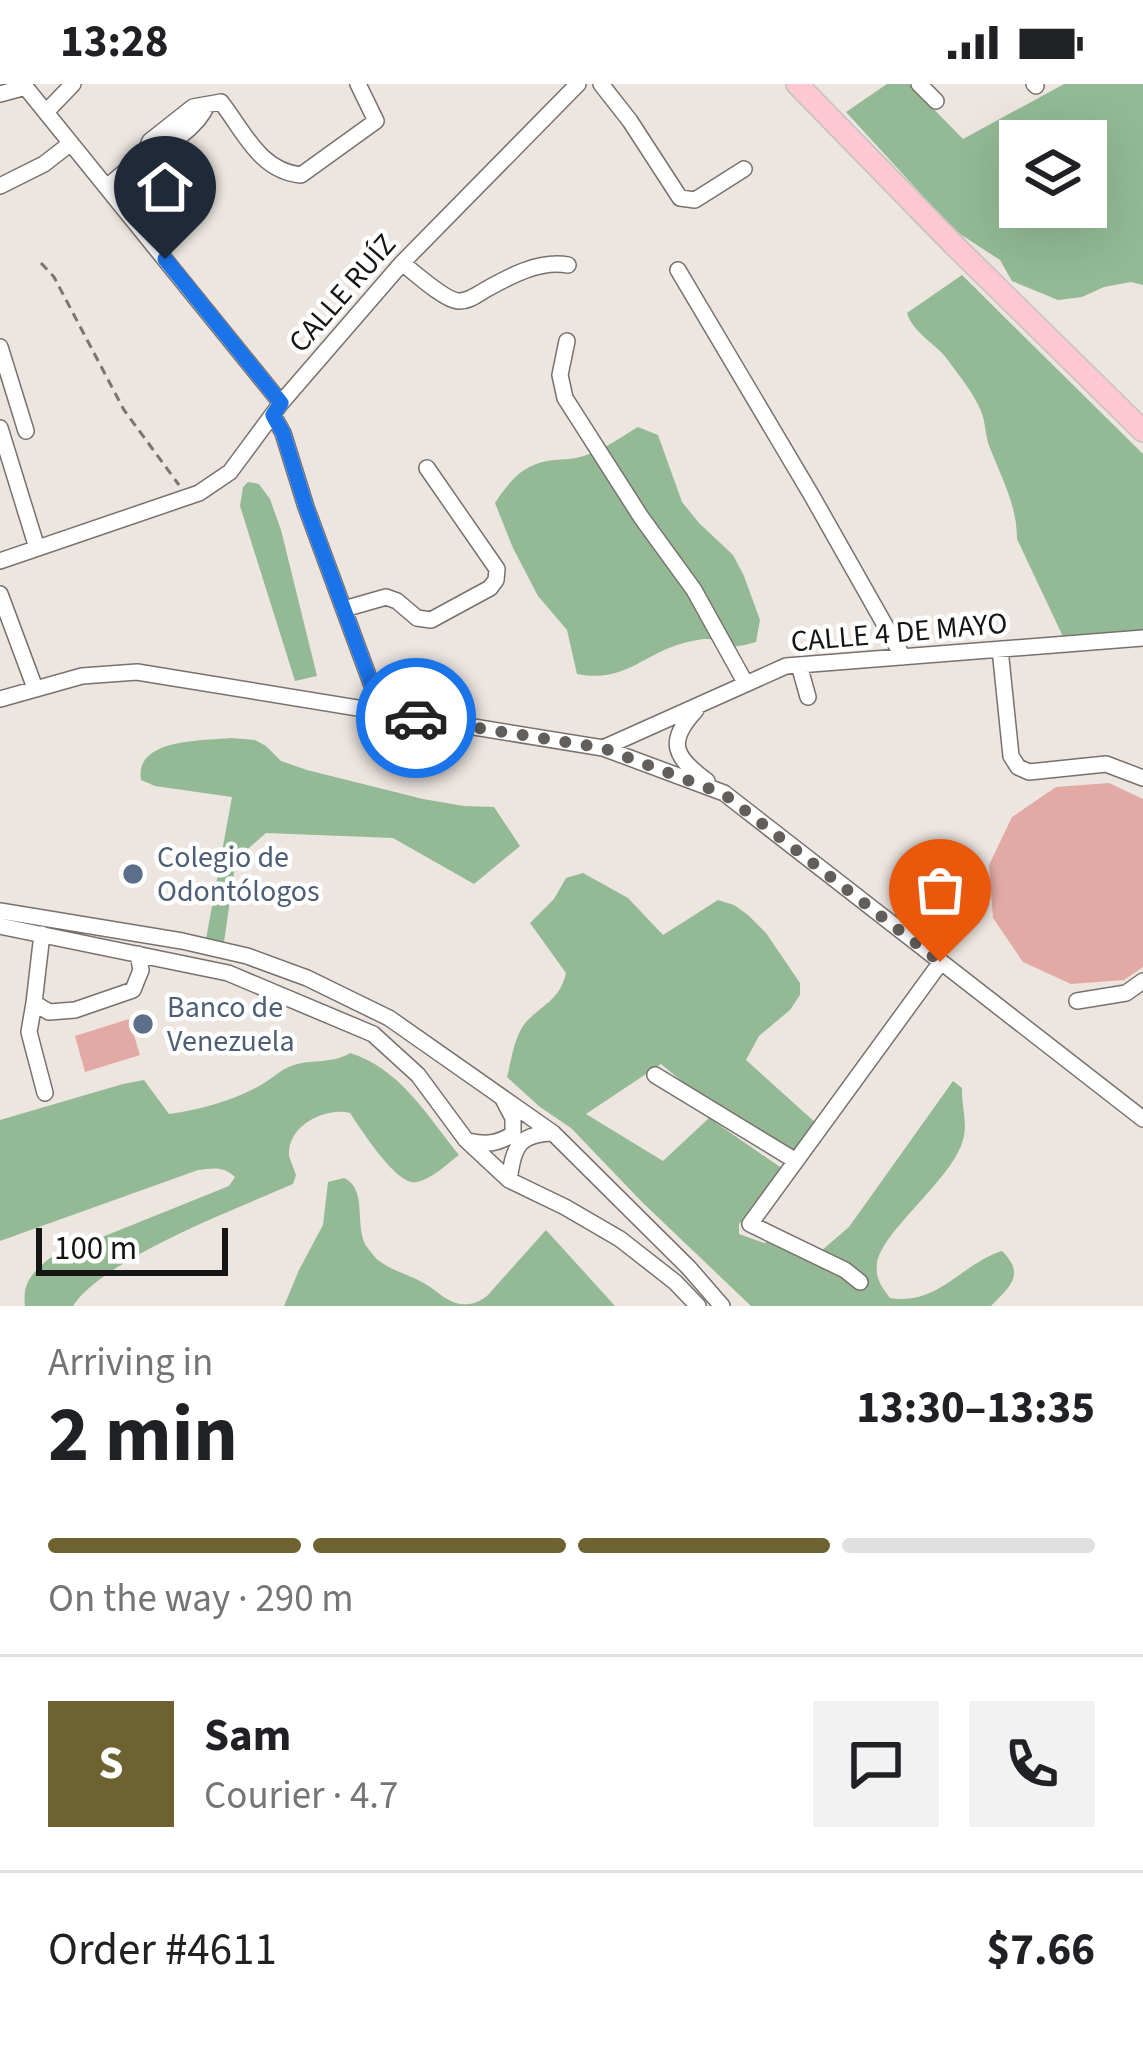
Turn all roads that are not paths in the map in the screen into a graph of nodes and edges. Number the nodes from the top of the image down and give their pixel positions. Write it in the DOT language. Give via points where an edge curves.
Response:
graph roads {
  1 [pos="73,84"];
  2 [pos="358,84"];
  3 [pos="578,84"];
  4 [pos="601,84"];
  5 [pos="797,84"];
  6 [pos="919,84"];
  7 [pos="24,86"];
  8 [pos="0,94"];
  9 [pos="936,101"];
  10 [pos="46,112"];
  11 [pos="71,142"];
  12 [pos="744,169"];
  13 [pos="0,186"];
  14 [pos="106,187"];
  15 [pos="402,263"];
  16 [pos="568,265"];
  17 [pos="678,270"];
  18 [pos="567,341"];
  19 [pos="0,347"];
  20 [pos="277,409"];
  21 [pos="0,428"];
  22 [pos="26,431"];
  23 [pos="1143,431"];
  24 [pos="427,468"];
  25 [pos="37,548"];
  26 [pos="0,561"];
  27 [pos="0,594"];
  28 [pos="344,609"];
  29 [pos="6,632"];
  30 [pos="1143,638"];
  31 [pos="1000,649"];
  32 [pos="903,657"];
  33 [pos="799,665"];
  34 [pos="746,684"];
  35 [pos="34,688"];
  36 [pos="808,697"];
  37 [pos="0,698"];
  38 [pos="702,704"];
  39 [pos="382,713"];
  40 [pos="603,748"];
  41 [pos="1143,778"];
  42 [pos="724,794"];
  43 [pos="0,911"];
  44 [pos="0,926"];
  45 [pos="41,934"];
  46 [pos="138,954"];
  47 [pos="940,962"];
  48 [pos="1143,981"];
  49 [pos="1077,1001"];
  50 [pos="34,1003"];
  51 [pos="655,1076"];
  52 [pos="44,1093"];
  53 [pos="501,1096"];
  54 [pos="1143,1119"];
  55 [pos="553,1133"];
  56 [pos="466,1140"];
  57 [pos="796,1161"];
  58 [pos="509,1180"];
  59 [pos="860,1282"];
  60 [pos="698,1306"];
  61 [pos="722,1306"];
  1 -- 10 [label="street"];
  2 -- 14 [label="street" via="376,121 301,175 268,165 221,102 193,106"];
  3 -- 15 [label="street, CALLE RUÍZ"];
  4 -- 12 [label="street" via="680,198 694,200"];
  5 -- 23 [label="main road"];
  6 -- 9 [label="street"];
  7 -- 8 [label="street"];
  7 -- 10 [label="street"];
  10 -- 11 [label="street"];
  11 -- 13 [label="street"];
  11 -- 14 [label="street"];
  14 -- 20 [label="street"];
  15 -- 16 [label="street" via="458,301 542,264"];
  15 -- 20 [label="street, CALLE RUÍZ"];
  17 -- 32 [label="street"];
  18 -- 34 [label="street" via="565,398 694,590"];
  19 -- 22 [label="street"];
  20 -- 25 [label="street, CALLE RUÍZ" via="230,472 199,494"];
  20 -- 28 [label="street"];
  21 -- 25 [label="street"];
  24 -- 28 [label="street" via="497,569 496,580 431,620 386,598"];
  25 -- 26 [label="street, CALLE RUÍZ"];
  27 -- 29 [label="street"];
  28 -- 39 [label="street"];
  29 -- 35 [label="street"];
  30 -- 31 [label="street, CALLE 4 DE MAYO"];
  31 -- 32 [label="street, CALLE 4 DE MAYO"];
  31 -- 41 [label="street" via="1018,767 1106,764"];
  32 -- 33 [label="street, CALLE 4 DE MAYO"];
  33 -- 34 [label="street, CALLE 4 DE MAYO"];
  33 -- 36 [label="street"];
  34 -- 38 [label="street, CALLE 4 DE MAYO"];
  35 -- 37 [label="street"];
  35 -- 39 [label="street" via="137,672"];
  38 -- 40 [label="street, CALLE 4 DE MAYO"];
  38 -- 42 [label="street" via="678,734 680,758"];
  39 -- 40 [label="street"];
  40 -- 42 [label="street"];
  42 -- 47 [label="street"];
  43 -- 53 [label="street" via="182,941 307,978 389,1018"];
  44 -- 45 [label="street"];
  45 -- 46 [label="street"];
  45 -- 50 [label="street"];
  46 -- 50 [label="street" via="134,990 75,1010 49,1012"];
  46 -- 56 [label="street" via="228,973 373,1034 418,1076"];
  47 -- 54 [label="street"];
  47 -- 57 [label="street"];
  48 -- 49 [label="street" via="1126,993"];
  50 -- 52 [label="street" via="28,1032"];
  51 -- 57 [label="street"];
  53 -- 55 [label="street"];
  53 -- 56 [label="street" via="513,1134 487,1145"];
  55 -- 58 [label="street" via="521,1142"];
  55 -- 61 [label="street"];
  56 -- 58 [label="street"];
  57 -- 59 [label="street" via="750,1224"];
  58 -- 60 [label="street" via="620,1239"];
}
